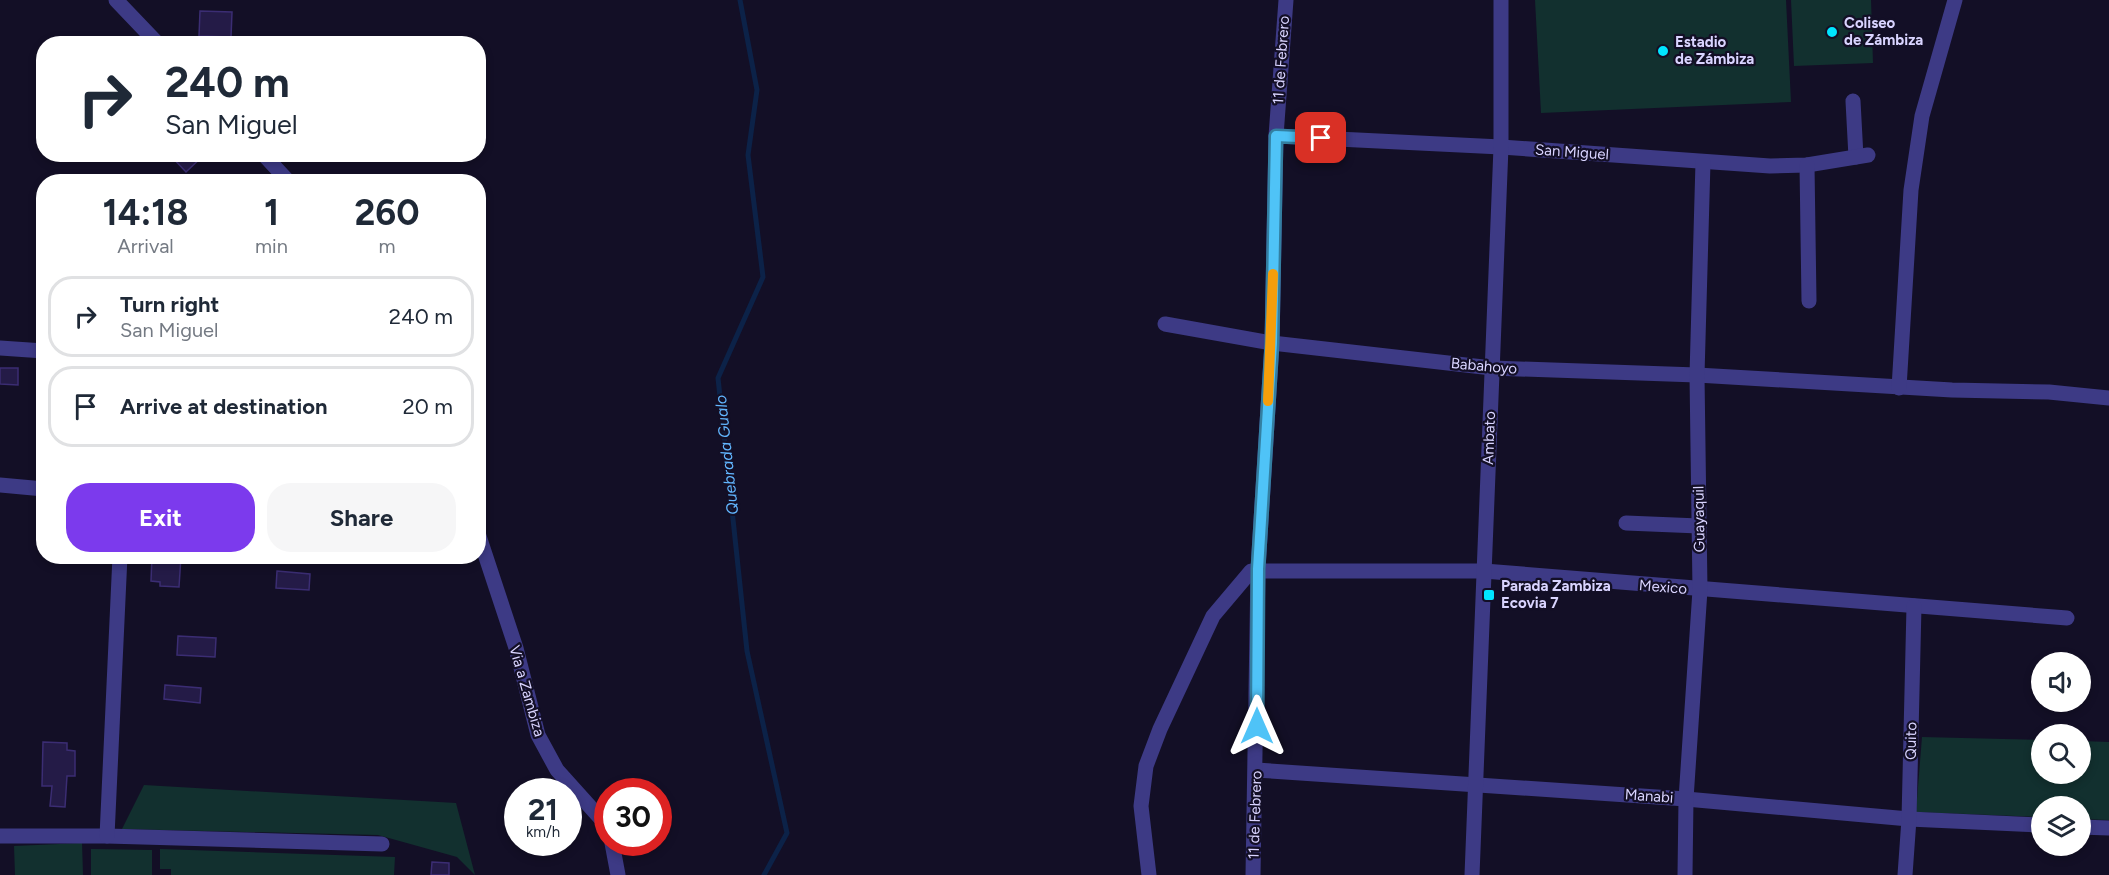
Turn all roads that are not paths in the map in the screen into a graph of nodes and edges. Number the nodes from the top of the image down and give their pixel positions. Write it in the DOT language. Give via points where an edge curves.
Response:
graph roads {
  1 [pos="116,0"];
  2 [pos="1286,0"];
  3 [pos="1501,0"];
  4 [pos="1955,0"];
  5 [pos="128,6"];
  6 [pos="152,36"];
  7 [pos="1853,101"];
  8 [pos="1276,136"];
  9 [pos="1501,147"];
  10 [pos="270,162"];
  11 [pos="1703,162"];
  12 [pos="1807,165"];
  13 [pos="282,174"];
  14 [pos="1809,301"];
  15 [pos="1165,324"];
  16 [pos="1272,343"];
  17 [pos="0,348"];
  18 [pos="36,350"];
  19 [pos="1492,368"];
  20 [pos="1697,375"];
  21 [pos="1899,388"];
  22 [pos="2109,398"];
  23 [pos="0,485"];
  24 [pos="36,488"];
  25 [pos="1626,523"];
  26 [pos="1699,526"];
  27 [pos="486,557"];
  28 [pos="120,564"];
  29 [pos="1258,569"];
  30 [pos="1484,571"];
  31 [pos="1700,590"];
  32 [pos="1914,606"];
  33 [pos="2067,618"];
  34 [pos="1256,770"];
  35 [pos="1476,785"];
  36 [pos="1686,799"];
  37 [pos="594,811"];
  38 [pos="1909,819"];
  39 [pos="2031,825"];
  40 [pos="2091,827"];
  41 [pos="2109,828"];
  42 [pos="0,836"];
  43 [pos="107,836"];
  44 [pos="382,844"];
  45 [pos="614,856"];
  46 [pos="618,875"];
  47 [pos="1149,875"];
  48 [pos="1253,875"];
  49 [pos="1472,875"];
  50 [pos="1685,875"];
  51 [pos="1905,875"];
  1 -- 5 [label="street"];
  2 -- 8 [label="street, 11 de Febrero"];
  3 -- 9 [label="street, Ambato"];
  4 -- 21 [label="street" via="1922,116 1911,190"];
  5 -- 6 [label="street"];
  7 -- 12 [label="street, San Miguel" via="1862,156"];
  8 -- 9 [label="street, San Miguel"];
  8 -- 16 [label="street, 11 de Febrero"];
  9 -- 11 [label="street, San Miguel"];
  9 -- 19 [label="street, Ambato"];
  10 -- 13 [label="street"];
  11 -- 12 [label="street, San Miguel"];
  11 -- 20 [label="street, Guayaquil"];
  12 -- 14 [label="street"];
  15 -- 16 [label="street, Babahoyo"];
  16 -- 19 [label="street, Babahoyo"];
  16 -- 29 [label="street, 11 de Febrero"];
  17 -- 18 [label="street"];
  19 -- 20 [label="street, Babahoyo"];
  19 -- 30 [label="street, Ambato"];
  20 -- 21 [label="street, Babahoyo"];
  20 -- 26 [label="street, Guayaquil"];
  21 -- 22 [label="street, Babahoyo" via="2049,392"];
  23 -- 24 [label="street"];
  25 -- 26 [label="street"];
  26 -- 31 [label="street, Guayaquil"];
  27 -- 37 [label="street, Via a Zambiza" via="516,648 538,735 557,770"];
  28 -- 43 [label="street"];
  29 -- 30 [label="street, Mexico"];
  29 -- 34 [label="street, 11 de Febrero"];
  29 -- 47 [label="street" via="1251,571 1213,616 1146,766 1141,806"];
  30 -- 31 [label="street, Mexico"];
  30 -- 35 [label="street, Ambato"];
  31 -- 32 [label="street, Mexico"];
  31 -- 36 [label="street, Guayaquil"];
  32 -- 33 [label="street, Mexico"];
  32 -- 38 [label="street, Quito"];
  34 -- 35 [label="street, Manabi"];
  34 -- 48 [label="street, 11 de Febrero"];
  35 -- 36 [label="street, Manabi"];
  35 -- 49 [label="street, Ambato"];
  36 -- 38 [label="street, Manabi"];
  36 -- 50 [label="street, Guayaquil"];
  38 -- 39 [label="street, Manabi"];
  38 -- 51 [label="street, Quito"];
  40 -- 41 [label="street"];
  42 -- 43 [label="street"];
  43 -- 44 [label="street"];
  45 -- 46 [label="street"];
}
